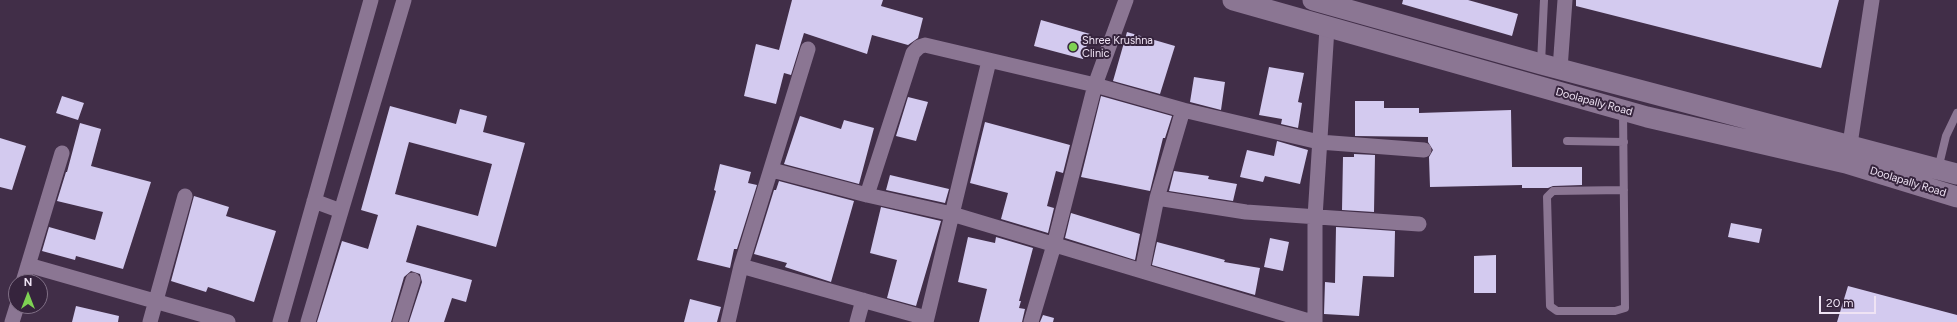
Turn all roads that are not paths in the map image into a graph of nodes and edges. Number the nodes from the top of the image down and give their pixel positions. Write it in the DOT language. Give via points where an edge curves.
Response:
graph roads {
  1 [pos="371,0"];
  2 [pos="404,0"];
  3 [pos="1126,0"];
  4 [pos="1233,0"];
  5 [pos="1313,0"];
  6 [pos="1544,0"];
  7 [pos="1565,0"];
  8 [pos="1872,0"];
  9 [pos="1327,28"];
  10 [pos="808,49"];
  11 [pos="989,61"];
  12 [pos="1551,66"];
  13 [pos="1095,85"];
  14 [pos="1183,110"];
  15 [pos="1624,110"];
  16 [pos="1957,113"];
  17 [pos="1567,141"];
  18 [pos="1319,142"];
  19 [pos="1624,142"];
  20 [pos="1850,144"];
  21 [pos="1424,150"];
  22 [pos="62,153"];
  23 [pos="772,170"];
  24 [pos="1947,171"];
  25 [pos="1624,190"];
  26 [pos="185,196"];
  27 [pos="867,196"];
  28 [pos="1957,197"];
  29 [pos="1157,198"];
  30 [pos="314,202"];
  31 [pos="341,211"];
  32 [pos="952,214"];
  33 [pos="1315,217"];
  34 [pos="1419,224"];
  35 [pos="1054,245"];
  36 [pos="28,265"];
  37 [pos="741,266"];
  38 [pos="1142,271"];
  39 [pos="25,274"];
  40 [pos="413,280"];
  41 [pos="156,300"];
  42 [pos="863,300"];
  43 [pos="926,320"];
  44 [pos="150,322"];
  45 [pos="228,322"];
  46 [pos="280,322"];
  47 [pos="308,322"];
  48 [pos="400,322"];
  49 [pos="728,322"];
  50 [pos="857,322"];
  51 [pos="1031,322"];
  52 [pos="1312,322"];
  53 [pos="1315,322"];
  1 -- 30 [label="street"];
  2 -- 31 [label="street"];
  3 -- 13 [label="street"];
  4 -- 9 [label="main road, Doolapally Road"];
  5 -- 12 [label="main road, Doolapally Road"];
  6 -- 12 [label="lane"];
  7 -- 12 [label="street"];
  8 -- 20 [label="street"];
  9 -- 15 [label="main road, Doolapally Road"];
  9 -- 18 [label="street"];
  10 -- 23 [label="street"];
  11 -- 13 [label="street"];
  11 -- 27 [label="street" via="925,45 915,49"];
  11 -- 32 [label="street"];
  12 -- 20 [label="main road, Doolapally Road"];
  13 -- 14 [label="street"];
  13 -- 35 [label="street"];
  14 -- 18 [label="street"];
  14 -- 29 [label="street"];
  15 -- 19 [label="lane"];
  15 -- 28 [label="main road, Doolapally Road" via="1846,163"];
  16 -- 24 [label="lane" via="1946,136"];
  17 -- 19 [label="lane"];
  18 -- 21 [label="street"];
  18 -- 33 [label="street"];
  19 -- 25 [label="lane"];
  20 -- 24 [label="main road, Doolapally Road"];
  22 -- 36 [label="street"];
  23 -- 27 [label="street"];
  23 -- 37 [label="street"];
  25 -- 25 [label="lane" via="1625,308 1615,311 1557,311 1550,306 1547,197 1553,191"];
  26 -- 41 [label="street"];
  27 -- 32 [label="street"];
  29 -- 33 [label="street" via="1246,212"];
  29 -- 38 [label="street"];
  30 -- 31 [label="street"];
  30 -- 46 [label="street"];
  31 -- 47 [label="street"];
  32 -- 35 [label="street"];
  32 -- 43 [label="street"];
  33 -- 34 [label="street"];
  33 -- 53 [label="street"];
  35 -- 38 [label="street"];
  35 -- 51 [label="street"];
  36 -- 39 [label="street"];
  36 -- 41 [label="street"];
  37 -- 42 [label="street"];
  37 -- 49 [label="street"];
  38 -- 52 [label="street"];
  40 -- 48 [label="street"];
  41 -- 44 [label="street"];
  41 -- 45 [label="street"];
  42 -- 43 [label="street"];
  42 -- 50 [label="street"];
}
